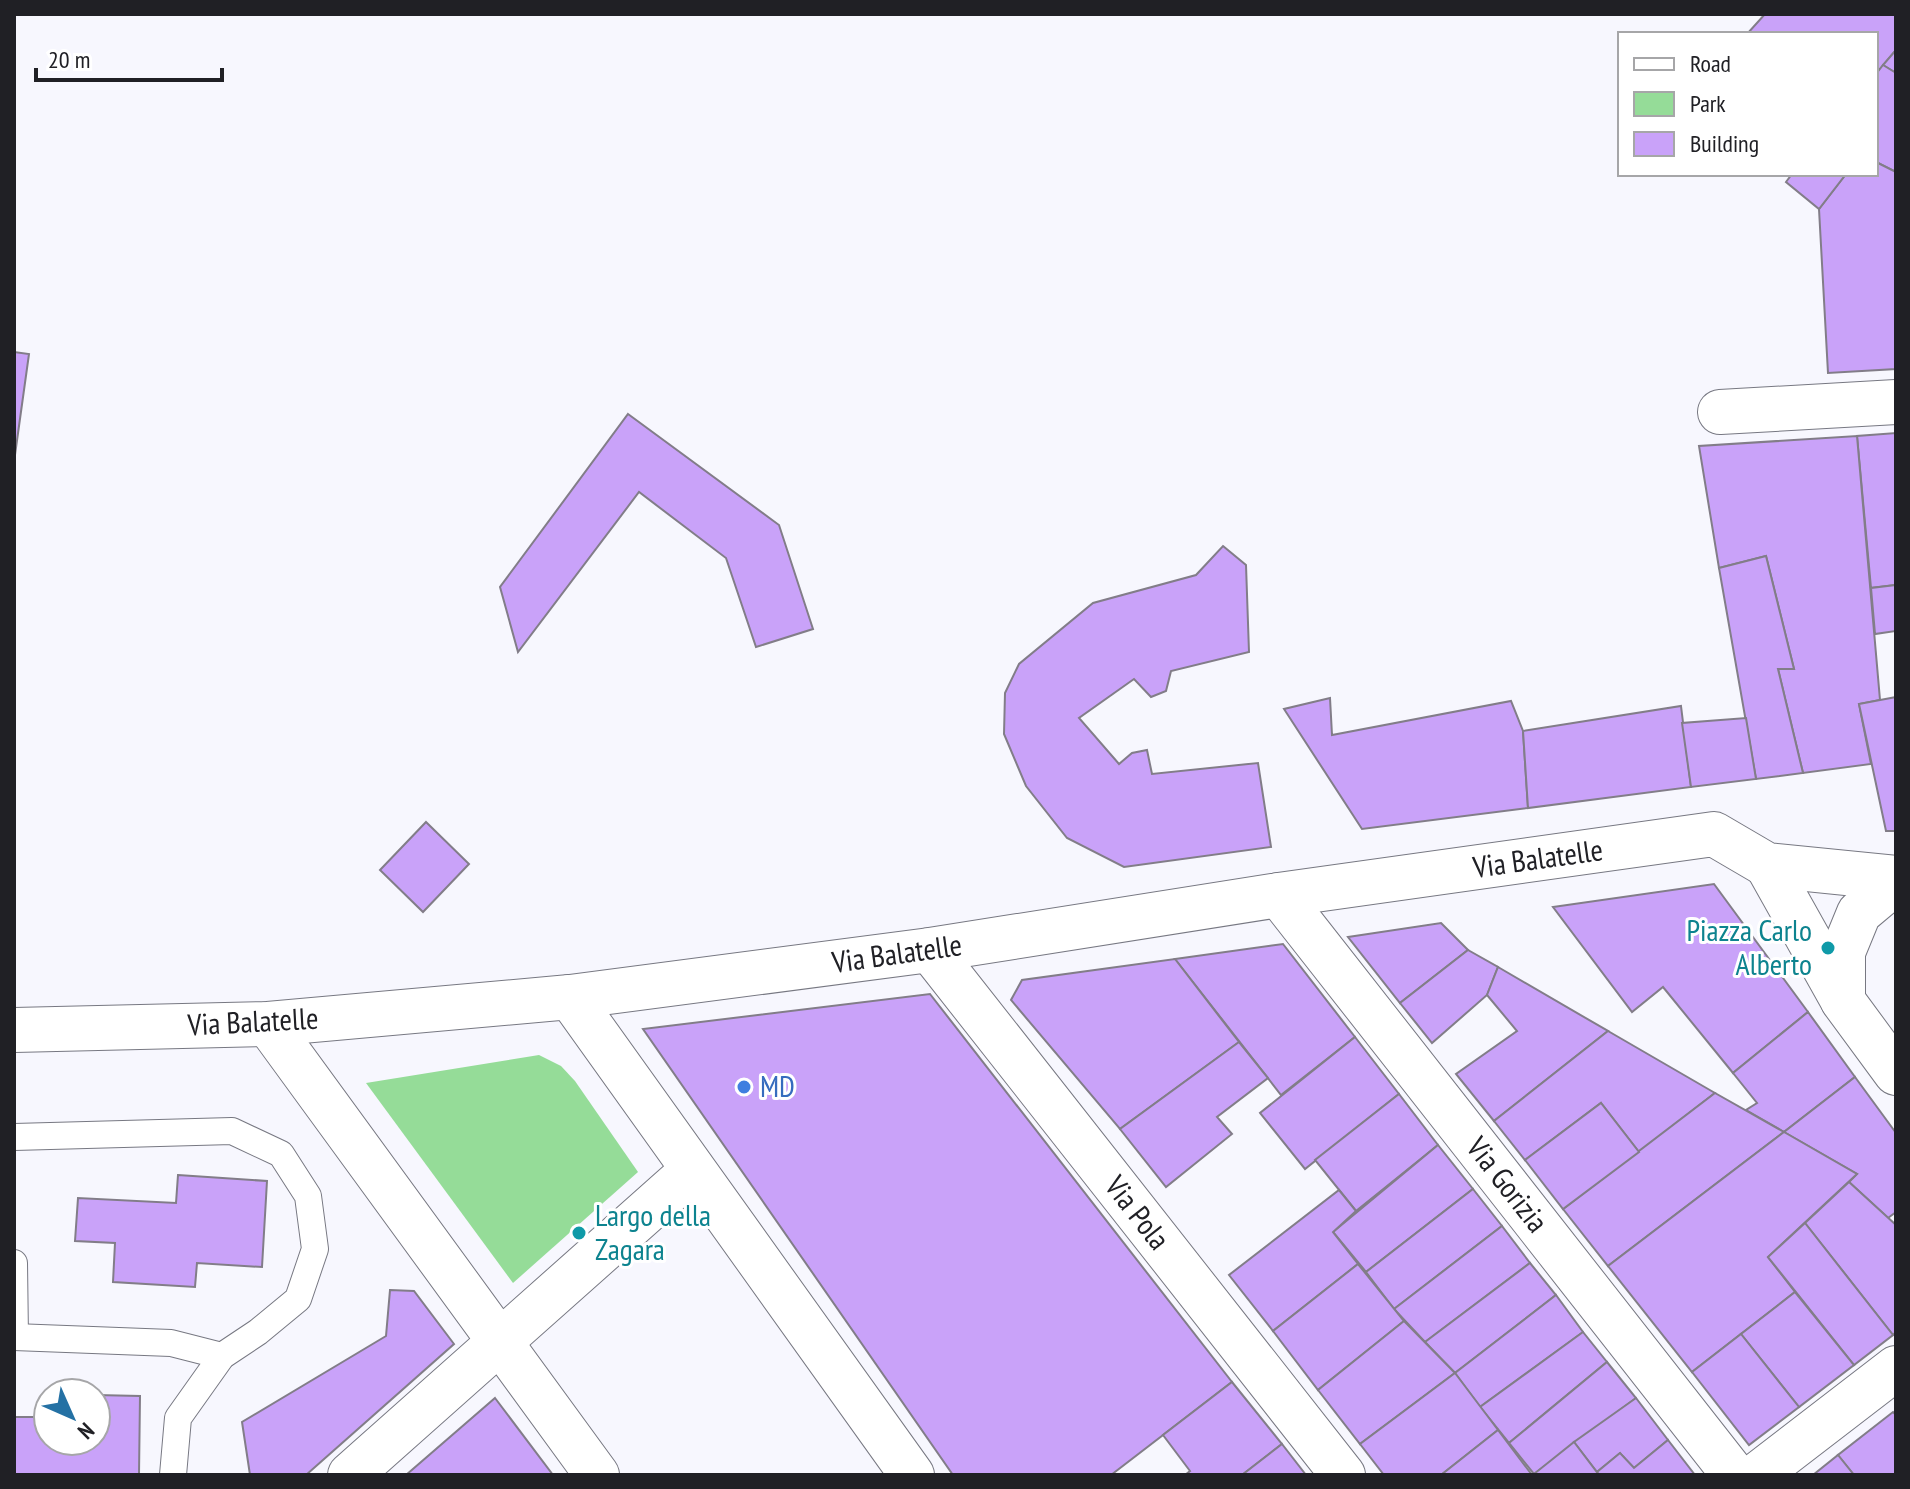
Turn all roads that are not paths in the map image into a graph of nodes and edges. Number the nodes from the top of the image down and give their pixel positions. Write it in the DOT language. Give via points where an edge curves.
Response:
graph roads {
  1 [pos="1896,402"];
  2 [pos="1720,412"];
  3 [pos="1767,865"];
  4 [pos="1896,880"];
  5 [pos="1279,895"];
  6 [pos="930,950"];
  7 [pos="570,997"];
  8 [pos="1843,1001"];
  9 [pos="268,1024"];
  10 [pos="14,1030"];
  11 [pos="1896,1073"];
  12 [pos="14,1137"];
  13 [pos="693,1170"];
  14 [pos="14,1263"];
  15 [pos="15,1337"];
  16 [pos="485,1353"];
  17 [pos="222,1356"];
  18 [pos="1896,1368"];
  19 [pos="173,1475"];
  20 [pos="350,1475"];
  21 [pos="597,1475"];
  22 [pos="912,1475"];
  23 [pos="1343,1475"];
  24 [pos="1734,1475"];
  25 [pos="1757,1475"];
  1 -- 2 [label="street"];
  3 -- 4 [label="street"];
  3 -- 5 [label="street, Via Balatelle" via="1714,834"];
  3 -- 8 [label="street"];
  4 -- 8 [label="street" via="1859,913 1843,952"];
  5 -- 6 [label="street, Via Balatelle"];
  5 -- 24 [label="street, Via Gorizia"];
  6 -- 7 [label="street, Via Balatelle"];
  6 -- 23 [label="street, Via Pola"];
  7 -- 9 [label="street, Via Balatelle"];
  7 -- 13 [label="street"];
  8 -- 11 [label="street"];
  9 -- 10 [label="street, Via Balatelle"];
  9 -- 16 [label="street"];
  12 -- 17 [label="lane" via="232,1131 281,1154 308,1196 315,1249 298,1299"];
  13 -- 16 [label="street"];
  13 -- 22 [label="street"];
  14 -- 15 [label="lane"];
  15 -- 17 [label="lane" via="171,1343"];
  16 -- 20 [label="street"];
  16 -- 21 [label="street"];
  17 -- 19 [label="lane" via="178,1418"];
  18 -- 25 [label="street"];
}
